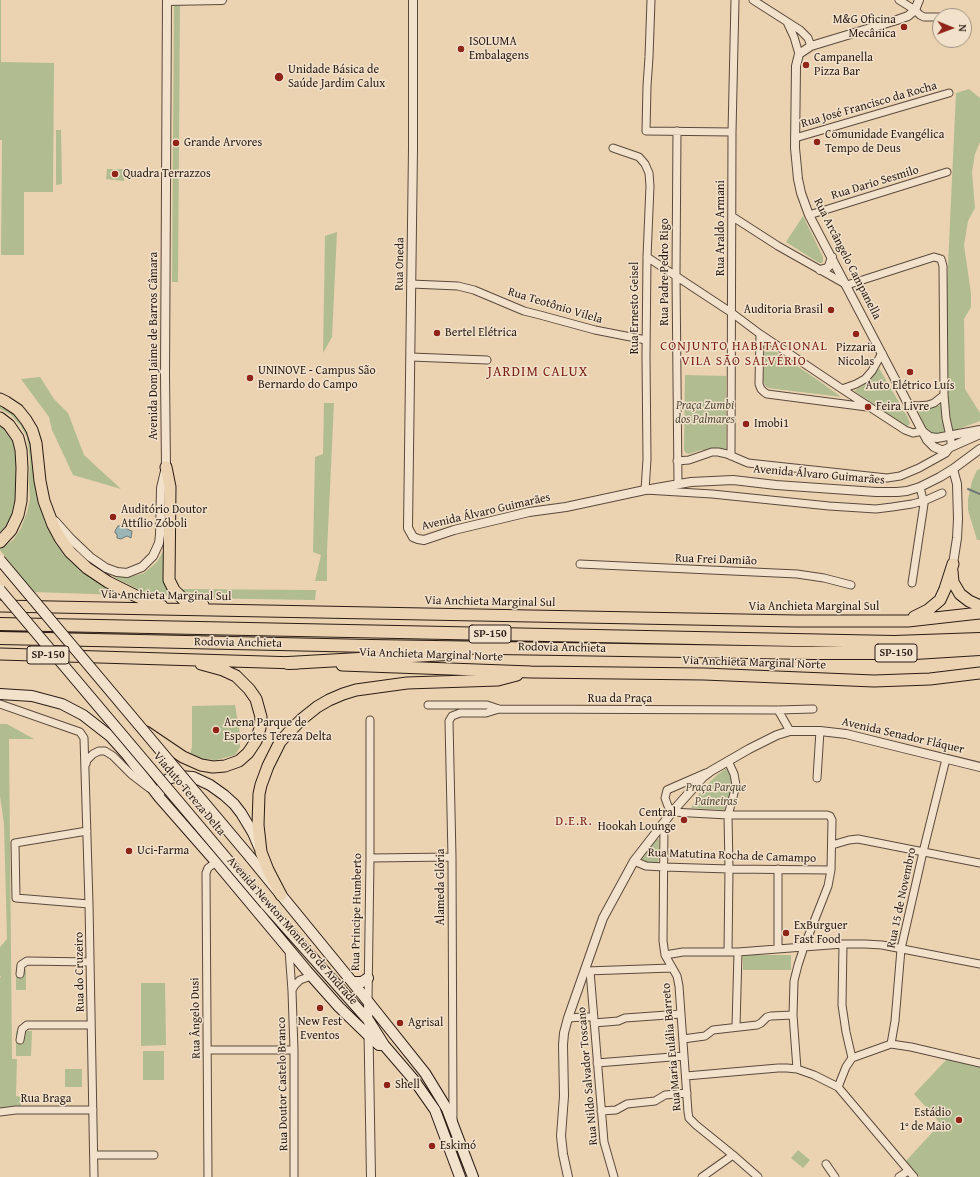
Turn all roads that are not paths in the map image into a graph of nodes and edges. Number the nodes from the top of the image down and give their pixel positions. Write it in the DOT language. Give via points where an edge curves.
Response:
graph roads {
  1 [pos="167,0"];
  2 [pos="222,0"];
  3 [pos="413,0"];
  4 [pos="651,0"];
  5 [pos="735,0"];
  6 [pos="753,0"];
  7 [pos="899,0"];
  8 [pos="919,0"];
  9 [pos="915,10"];
  10 [pos="932,16"];
  11 [pos="787,22"];
  12 [pos="812,46"];
  13 [pos="799,54"];
  14 [pos="949,93"];
  15 [pos="677,132"];
  16 [pos="732,132"];
  17 [pos="795,138"];
  18 [pos="613,148"];
  19 [pos="947,172"];
  20 [pos="809,215"];
  21 [pos="733,217"];
  22 [pos="647,256"];
  23 [pos="832,257"];
  24 [pos="820,270"];
  25 [pos="676,275"];
  26 [pos="411,284"];
  27 [pos="847,285"];
  28 [pos="732,313"];
  29 [pos="760,334"];
  30 [pos="646,340"];
  31 [pos="882,353"];
  32 [pos="411,357"];
  33 [pos="486,360"];
  34 [pos="842,389"];
  35 [pos="944,395"];
  36 [pos="0,399"];
  37 [pos="909,405"];
  38 [pos="870,407"];
  39 [pos="0,418"];
  40 [pos="980,430"];
  41 [pos="923,431"];
  42 [pos="980,434"];
  43 [pos="950,435"];
  44 [pos="950,448"];
  45 [pos="980,449"];
  46 [pos="731,456"];
  47 [pos="677,461"];
  48 [pos="166,467"];
  49 [pos="953,469"];
  50 [pos="705,481"];
  51 [pos="678,484"];
  52 [pos="920,487"];
  53 [pos="645,490"];
  54 [pos="942,493"];
  55 [pos="712,494"];
  56 [pos="924,500"];
  57 [pos="48,513"];
  58 [pos="408,528"];
  59 [pos="0,542"];
  60 [pos="0,560"];
  61 [pos="580,564"];
  62 [pos="952,564"];
  63 [pos="912,583"];
  64 [pos="852,585"];
  65 [pos="0,590"];
  66 [pos="0,599"];
  67 [pos="0,606"];
  68 [pos="37,606"];
  69 [pos="980,606"];
  70 [pos="173,609"];
  71 [pos="235,610"];
  72 [pos="980,613"];
  73 [pos="907,621"];
  74 [pos="0,624"];
  75 [pos="0,638"];
  76 [pos="980,639"];
  77 [pos="592,649"];
  78 [pos="980,649"];
  79 [pos="0,654"];
  80 [pos="185,659"];
  81 [pos="288,663"];
  82 [pos="531,672"];
  83 [pos="980,673"];
  84 [pos="0,694"];
  85 [pos="0,704"];
  86 [pos="428,705"];
  87 [pos="499,709"];
  88 [pos="813,709"];
  89 [pos="778,710"];
  90 [pos="370,720"];
  91 [pos="143,730"];
  92 [pos="790,731"];
  93 [pos="820,731"];
  94 [pos="946,759"];
  95 [pos="728,761"];
  96 [pos="85,766"];
  97 [pos="980,767"];
  98 [pos="711,771"];
  99 [pos="817,778"];
  100 [pos="159,797"];
  101 [pos="672,812"];
  102 [pos="728,814"];
  103 [pos="664,823"];
  104 [pos="87,831"];
  105 [pos="832,845"];
  106 [pos="261,852"];
  107 [pos="922,852"];
  108 [pos="452,857"];
  109 [pos="370,858"];
  110 [pos="634,861"];
  111 [pos="216,862"];
  112 [pos="980,863"];
  113 [pos="664,867"];
  114 [pos="729,869"];
  115 [pos="778,869"];
  116 [pos="831,870"];
  117 [pos="281,895"];
  118 [pos="90,904"];
  119 [pos="843,944"];
  120 [pos="804,947"];
  121 [pos="778,949"];
  122 [pos="901,949"];
  123 [pos="289,950"];
  124 [pos="728,952"];
  125 [pos="738,952"];
  126 [pos="665,955"];
  127 [pos="90,962"];
  128 [pos="980,964"];
  129 [pos="672,968"];
  130 [pos="587,971"];
  131 [pos="20,974"];
  132 [pos="311,976"];
  133 [pos="368,978"];
  134 [pos="352,982"];
  135 [pos="292,991"];
  136 [pos="368,1002"];
  137 [pos="681,1014"];
  138 [pos="793,1015"];
  139 [pos="568,1018"];
  140 [pos="594,1020"];
  141 [pos="369,1021"];
  142 [pos="92,1025"];
  143 [pos="736,1027"];
  144 [pos="370,1037"];
  145 [pos="683,1038"];
  146 [pos="20,1040"];
  147 [pos="891,1044"];
  148 [pos="384,1045"];
  149 [pos="207,1050"];
  150 [pos="294,1050"];
  151 [pos="684,1056"];
  152 [pos="852,1058"];
  153 [pos="598,1063"];
  154 [pos="980,1063"];
  155 [pos="797,1069"];
  156 [pos="686,1076"];
  157 [pos="838,1086"];
  158 [pos="453,1088"];
  159 [pos="687,1093"];
  160 [pos="438,1094"];
  161 [pos="93,1110"];
  162 [pos="0,1112"];
  163 [pos="601,1112"];
  164 [pos="453,1125"];
  165 [pos="733,1154"];
  166 [pos="94,1155"];
  167 [pos="154,1155"];
  168 [pos="453,1157"];
  169 [pos="826,1164"];
  170 [pos="908,1171"];
  171 [pos="94,1177"];
  172 [pos="208,1177"];
  173 [pos="294,1177"];
  174 [pos="372,1177"];
  175 [pos="454,1177"];
  176 [pos="460,1177"];
  177 [pos="473,1177"];
  178 [pos="568,1177"];
  179 [pos="614,1177"];
  180 [pos="702,1177"];
  181 [pos="758,1177"];
  182 [pos="835,1177"];
  183 [pos="900,1177"];
  184 [pos="914,1177"];
  1 -- 2 [label="street"];
  1 -- 48 [label="street, Avenida Dom Jaime de Barros Câmara"];
  3 -- 26 [label="street, Rua Oneda"];
  4 -- 15 [label="street" via="646,131"];
  5 -- 16 [label="street, Rua Araldo Armani"];
  6 -- 11 [label="street"];
  7 -- 9 [label="street"];
  8 -- 9 [label="street"];
  9 -- 10 [label="street" via="920,15"];
  9 -- 12 [label="street" via="897,20"];
  11 -- 12 [label="street" via="805,35"];
  11 -- 13 [label="street"];
  12 -- 13 [label="street"];
  13 -- 17 [label="street, Rua Arcângelo Campanella" via="796,66"];
  14 -- 17 [label="street, Rua José Francisco da Rocha"];
  15 -- 16 [label="street"];
  15 -- 25 [label="street, Rua Padre Pedro Rigo"];
  16 -- 21 [label="street, Rua Araldo Armani"];
  17 -- 20 [label="street, Rua Arcângelo Campanella" via="798,179"];
  18 -- 22 [label="street, Rua Ernesto Geisel" via="639,157 648,170 650,186"];
  19 -- 20 [label="street, Rua Dario Sesmilo"];
  20 -- 23 [label="street, Rua Arcângelo Campanella"];
  21 -- 24 [label="street"];
  21 -- 28 [label="street, Rua Araldo Armani"];
  22 -- 25 [label="street"];
  22 -- 30 [label="street, Rua Ernesto Geisel"];
  23 -- 24 [label="street" via="829,266"];
  23 -- 27 [label="street, Rua Arcângelo Campanella"];
  24 -- 27 [label="street"];
  25 -- 28 [label="street"];
  25 -- 47 [label="street, Rua Padre Pedro Rigo"];
  26 -- 30 [label="street, Rua Teotônio Vilela" via="458,286 524,311 594,330"];
  26 -- 32 [label="street, Rua Oneda"];
  27 -- 31 [label="street, Rua Arcângelo Campanella"];
  27 -- 35 [label="street" via="934,257 941,259"];
  28 -- 29 [label="street"];
  28 -- 46 [label="street, Rua Araldo Armani"];
  29 -- 34 [label="street"];
  29 -- 38 [label="street" via="759,384 764,392"];
  30 -- 53 [label="street, Rua Ernesto Geisel"];
  31 -- 34 [label="street" via="868,376"];
  31 -- 37 [label="street, Rua Arcângelo Campanella"];
  32 -- 33 [label="street"];
  32 -- 58 [label="street, Rua Oneda"];
  34 -- 38 [label="street"];
  35 -- 37 [label="street" via="928,405"];
  35 -- 43 [label="street"];
  36 -- 57 [label="highway" via="18,410 32,430"];
  37 -- 41 [label="street, Rua Arcângelo Campanella"];
  38 -- 41 [label="street" via="908,432"];
  39 -- 59 [label="highway" via="18,438 22,468 18,515 11,530"];
  40 -- 43 [label="street"];
  41 -- 43 [label="street" via="933,438"];
  41 -- 44 [label="street, Rua Arcângelo Campanella" via="934,447 941,450"];
  42 -- 44 [label="street, Avenida Álvaro Guimarães"];
  43 -- 44 [label="street"];
  44 -- 46 [label="street, Avenida Álvaro Guimarães" via="946,453 907,474 887,478 748,463"];
  45 -- 49 [label="street, Avenida Álvaro Guimarães"];
  46 -- 47 [label="street, Avenida Álvaro Guimarães" via="712,452 689,460"];
  47 -- 51 [label="street, Rua Padre Pedro Rigo"];
  48 -- 57 [label="street, Avenida Dom Jaime de Barros Câmara" via="161,488 158,548 146,564 133,571 117,572 100,565 71,539"];
  48 -- 71 [label="highway" via="170,487 170,583 187,601"];
  49 -- 52 [label="street, Avenida Álvaro Guimarães"];
  49 -- 62 [label="street" via="958,519"];
  50 -- 51 [label="street, Avenida Álvaro Guimarães"];
  50 -- 52 [label="street, Avenida Álvaro Guimarães" via="743,480 776,485 876,492 907,491"];
  50 -- 55 [label="street"];
  51 -- 53 [label="street, Avenida Álvaro Guimarães"];
  52 -- 56 [label="street"];
  53 -- 55 [label="street, Avenida Álvaro Guimarães"];
  53 -- 58 [label="street, Avenida Álvaro Guimarães" via="529,512 424,540 413,537"];
  54 -- 56 [label="street, Avenida Álvaro Guimarães"];
  55 -- 56 [label="street, Avenida Álvaro Guimarães" via="876,509"];
  56 -- 63 [label="street"];
  57 -- 70 [label="highway" via="65,545 88,568 125,591"];
  60 -- 91 [label="main road, Viaduto Tereza Delta, bridge"];
  61 -- 64 [label="street, Rua Frei Damião" via="797,574"];
  62 -- 69 [label="highway" via="952,578 957,590 964,598"];
  62 -- 73 [label="highway" via="943,595 938,602"];
  65 -- 141 [label="main road, Viaduto Tereza Delta, bridge" via="265,904"];
  66 -- 68 [label="highway"];
  67 -- 68 [label="highway, Via Anchieta Marginal Sul / SP-150"];
  68 -- 70 [label="highway, Via Anchieta Marginal Sul / SP-150"];
  70 -- 71 [label="highway, Via Anchieta Marginal Sul / SP-150"];
  71 -- 73 [label="highway, Via Anchieta Marginal Sul / SP-150"];
  72 -- 73 [label="highway, Via Anchieta Marginal Sul / SP-150"];
  74 -- 76 [label="highway, Rodovia Anchieta / SP-150" via="894,642"];
  75 -- 77 [label="highway, Rodovia Anchieta / SP-150"];
  77 -- 78 [label="highway, Rodovia Anchieta / SP-150" via="813,653 915,653"];
  77 -- 81 [label="highway" via="541,654 466,654"];
  79 -- 80 [label="highway, Via Anchieta Marginal Norte / SP-150"];
  80 -- 81 [label="highway, Via Anchieta Marginal Norte / SP-150"];
  80 -- 91 [label="highway, bridge" via="236,676 253,694 261,717 258,736 252,747 244,757 232,764 213,767 187,760"];
  81 -- 82 [label="highway, Via Anchieta Marginal Norte / SP-150"];
  82 -- 83 [label="highway, Via Anchieta Marginal Norte / SP-150" via="704,674 874,681 930,679"];
  82 -- 106 [label="highway" via="498,680 407,683 371,687 342,694 317,707 280,742 268,766 261,785 258,805"];
  84 -- 100 [label="main road, Avenida Newton Monteiro de Andrade" via="40,698 62,704 83,715 116,742"];
  85 -- 96 [label="street, Rua do Cruzeiro" via="80,732 84,738"];
  86 -- 87 [label="street, Rua da Praça" via="487,705"];
  87 -- 89 [label="street, Rua da Praça"];
  87 -- 108 [label="street, Alameda Glória" via="486,713 460,713 450,719"];
  88 -- 89 [label="street, Rua da Praça"];
  89 -- 92 [label="street"];
  90 -- 109 [label="street, Rua Principe Humberto"];
  91 -- 117 [label="main road, Viaduto Tereza Delta, bridge"];
  92 -- 93 [label="street, Avenida Senador Fláquer"];
  92 -- 95 [label="street"];
  93 -- 94 [label="street, Avenida Senador Fláquer" via="846,734"];
  93 -- 99 [label="street"];
  94 -- 97 [label="street, Avenida Senador Fláquer"];
  94 -- 107 [label="street, Rua 15 de Novembro"];
  95 -- 98 [label="street"];
  95 -- 102 [label="street" via="736,786"];
  96 -- 100 [label="street" via="93,754 105,751"];
  96 -- 104 [label="street, Rua do Cruzeiro"];
  98 -- 101 [label="street"];
  98 -- 101 [label="street" via="667,790 665,798"];
  100 -- 106 [label="main road" via="162,786 175,776 193,777 210,785 241,812"];
  100 -- 111 [label="main road, Avenida Newton Monteiro de Andrade"];
  101 -- 102 [label="street"];
  101 -- 103 [label="street"];
  102 -- 105 [label="street" via="827,815 832,820"];
  102 -- 114 [label="street"];
  103 -- 110 [label="street"];
  103 -- 113 [label="street, Rua Maria Eulália Barreto"];
  104 -- 118 [label="street, Rua do Cruzeiro"];
  104 -- 118 [label="street" via="15,843 16,898"];
  105 -- 107 [label="street" via="858,839"];
  105 -- 116 [label="street"];
  106 -- 117 [label="highway"];
  107 -- 112 [label="street"];
  107 -- 122 [label="street, Rua 15 de Novembro"];
  108 -- 109 [label="street"];
  108 -- 158 [label="street, Alameda Glória"];
  109 -- 133 [label="street, Rua Principe Humberto"];
  110 -- 113 [label="street, Rua Matutina Rocha de Camampo" via="646,866"];
  110 -- 130 [label="street" via="603,918"];
  111 -- 123 [label="main road, Avenida Newton Monteiro de Andrade"];
  111 -- 149 [label="street, Rua Ângelo Dusi" via="206,873"];
  113 -- 114 [label="street, Rua Matutina Rocha de Camampo"];
  113 -- 126 [label="street, Rua Maria Eulália Barreto"];
  114 -- 115 [label="street, Rua Matutina Rocha de Camampo"];
  114 -- 124 [label="street"];
  115 -- 116 [label="street, Rua Matutina Rocha de Camampo"];
  115 -- 121 [label="street"];
  116 -- 120 [label="street" via="828,886"];
  117 -- 134 [label="main road, Avenida Newton Monteiro de Andrade"];
  118 -- 127 [label="street, Rua do Cruzeiro"];
  119 -- 120 [label="street"];
  119 -- 122 [label="street" via="871,944"];
  119 -- 152 [label="street" via="842,1005"];
  120 -- 121 [label="street"];
  120 -- 138 [label="street" via="794,981"];
  121 -- 125 [label="street"];
  122 -- 128 [label="street"];
  122 -- 147 [label="street, Rua 15 de Novembro"];
  123 -- 132 [label="main road, Avenida Newton Monteiro de Andrade"];
  123 -- 135 [label="street, Rua Doutor Castelo Branco"];
  124 -- 125 [label="street"];
  124 -- 126 [label="street" via="683,952"];
  125 -- 143 [label="street"];
  126 -- 129 [label="street, Rua Maria Eulália Barreto"];
  127 -- 131 [label="street" via="27,961 21,965"];
  127 -- 142 [label="street, Rua do Cruzeiro"];
  129 -- 130 [label="street"];
  129 -- 137 [label="street, Rua Maria Eulália Barreto" via="679,986"];
  130 -- 139 [label="street"];
  130 -- 140 [label="street, Rua Nildo Salvador Toscano"];
  132 -- 135 [label="street" via="300,980"];
  132 -- 144 [label="main road, Avenida Newton Monteiro de Andrade"];
  133 -- 134 [label="main road" via="362,982"];
  133 -- 136 [label="street, Rua Principe Humberto"];
  134 -- 136 [label="main road, Avenida Newton Monteiro de Andrade"];
  135 -- 150 [label="street, Rua Doutor Castelo Branco"];
  136 -- 141 [label="street, Rua Principe Humberto"];
  136 -- 160 [label="main road, Avenida Newton Monteiro de Andrade"];
  137 -- 140 [label="street" via="625,1018 618,1021"];
  137 -- 145 [label="street, Rua Maria Eulália Barreto"];
  138 -- 143 [label="street" via="771,1016 761,1024"];
  138 -- 155 [label="street"];
  139 -- 140 [label="street"];
  139 -- 178 [label="street" via="563,1045 564,1096 561,1136"];
  140 -- 153 [label="street, Rua Nildo Salvador Toscano"];
  141 -- 144 [label="street, Rua Principe Humberto"];
  141 -- 148 [label="main road, Avenida Newton Monteiro de Andrade"];
  142 -- 146 [label="street" via="27,1025 22,1029"];
  142 -- 161 [label="street, Rua do Cruzeiro"];
  143 -- 145 [label="street" via="713,1030 705,1036"];
  144 -- 148 [label="main road, Avenida Newton Monteiro de Andrade"];
  144 -- 174 [label="street, Rua Principe Humberto"];
  145 -- 151 [label="street, Rua Maria Eulália Barreto"];
  147 -- 152 [label="street"];
  147 -- 154 [label="street"];
  148 -- 168 [label="main road, Avenida Newton Monteiro de Andrade" via="408,1071 435,1110"];
  149 -- 150 [label="street"];
  149 -- 172 [label="street, Rua Ângelo Dusi"];
  150 -- 173 [label="street, Rua Doutor Castelo Branco"];
  151 -- 153 [label="street"];
  151 -- 156 [label="street, Rua Maria Eulália Barreto"];
  152 -- 157 [label="street"];
  153 -- 163 [label="street, Rua Nildo Salvador Toscano"];
  155 -- 156 [label="street" via="778,1068"];
  155 -- 157 [label="street"];
  156 -- 159 [label="street, Rua Maria Eulália Barreto"];
  157 -- 170 [label="street"];
  158 -- 160 [label="street" via="446,1094"];
  158 -- 164 [label="street, Alameda Glória"];
  159 -- 163 [label="street" via="665,1095 655,1101 627,1104 616,1110"];
  159 -- 165 [label="street, Rua Maria Eulália Barreto" via="688,1112 692,1122"];
  160 -- 164 [label="main road, Avenida Newton Monteiro de Andrade"];
  161 -- 162 [label="street, Rua Braga"];
  161 -- 166 [label="street, Rua do Cruzeiro"];
  163 -- 179 [label="street, Rua Nildo Salvador Toscano" via="604,1142"];
  164 -- 177 [label="main road, Avenida Newton Monteiro de Andrade"];
  165 -- 180 [label="street"];
  165 -- 181 [label="street, Rua Maria Eulália Barreto"];
  166 -- 167 [label="street"];
  166 -- 171 [label="street, Rua do Cruzeiro"];
  168 -- 175 [label="street"];
  168 -- 176 [label="main road, Avenida Newton Monteiro de Andrade"];
  169 -- 182 [label="street"];
  170 -- 183 [label="street"];
  170 -- 184 [label="street"];
}
